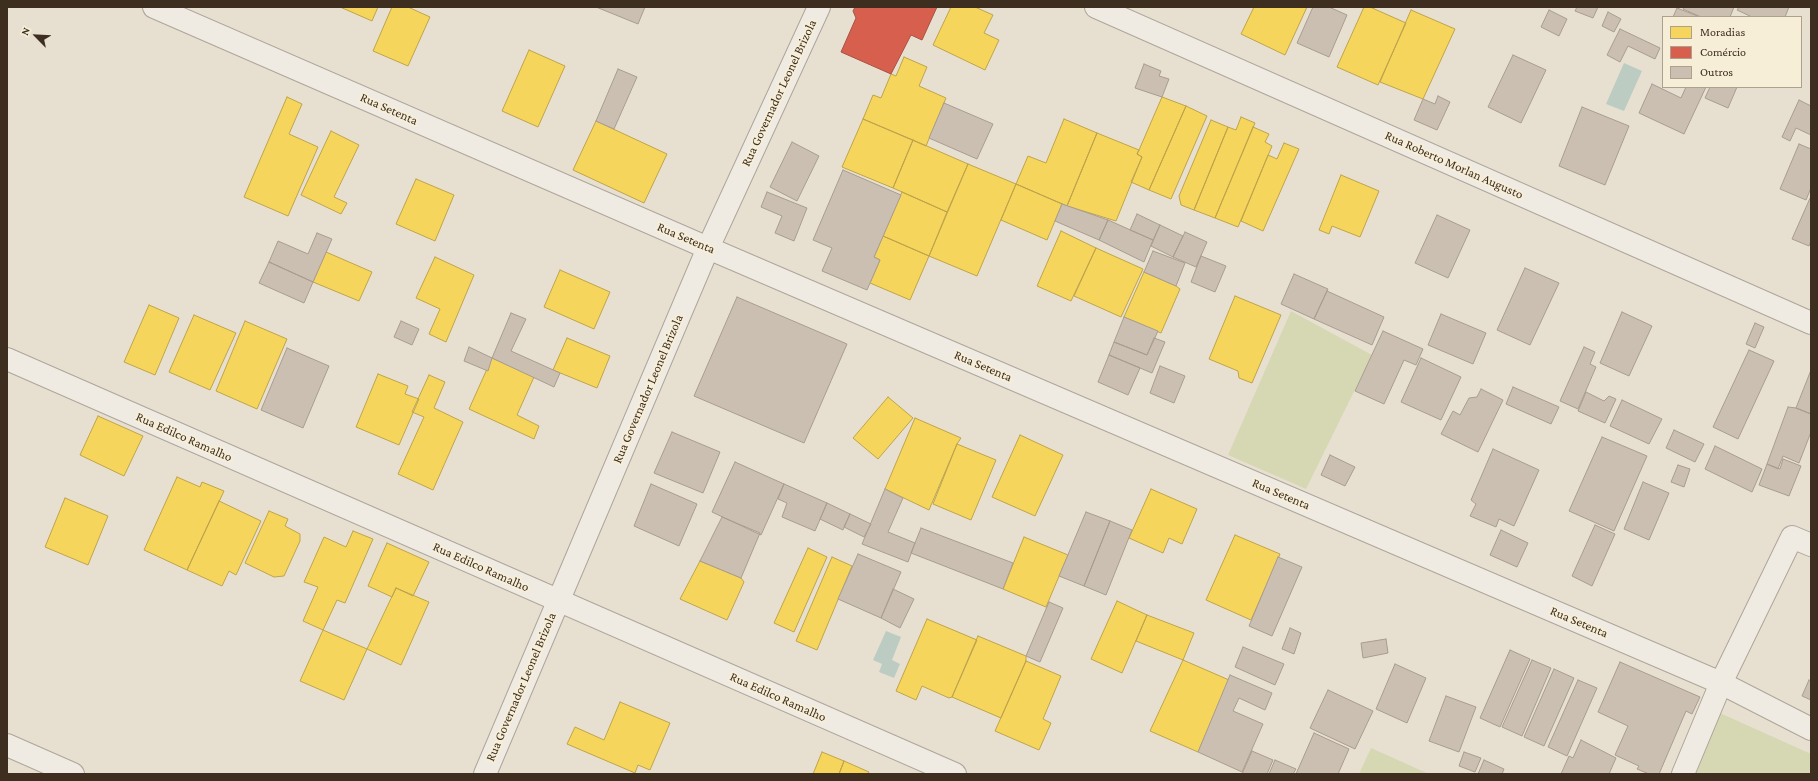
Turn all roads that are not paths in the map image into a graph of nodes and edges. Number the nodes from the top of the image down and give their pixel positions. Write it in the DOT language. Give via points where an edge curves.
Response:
graph roads {
  1 [pos="154,7"];
  2 [pos="819,7"];
  3 [pos="1096,7"];
  4 [pos="708,248"];
  5 [pos="1811,323"];
  6 [pos="7,359"];
  7 [pos="1811,545"];
  8 [pos="558,601"];
  9 [pos="1721,683"];
  10 [pos="1811,729"];
  11 [pos="7,745"];
  12 [pos="73,774"];
  13 [pos="485,774"];
  14 [pos="955,774"];
  15 [pos="1683,774"];
  1 -- 4 [label="street, Rua Setenta"];
  2 -- 4 [label="street, Rua Governador Leonel Brizola"];
  3 -- 5 [label="street, Rua Roberto Morlan Augusto"];
  4 -- 8 [label="street, Rua Governador Leonel Brizola"];
  4 -- 9 [label="street, Rua Setenta"];
  6 -- 8 [label="street, Rua Edilco Ramalho"];
  7 -- 9 [label="street" via="1792,537"];
  8 -- 13 [label="street, Rua Governador Leonel Brizola"];
  8 -- 14 [label="street, Rua Edilco Ramalho"];
  9 -- 10 [label="street, Rua Setenta"];
  9 -- 15 [label="street"];
  11 -- 12 [label="street"];
}
